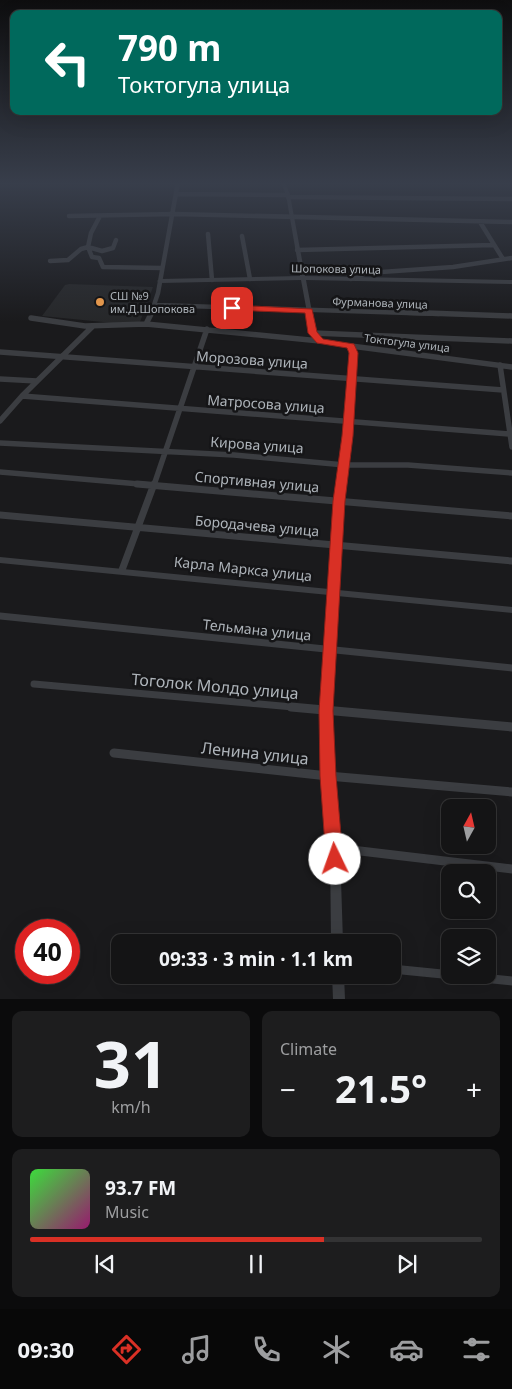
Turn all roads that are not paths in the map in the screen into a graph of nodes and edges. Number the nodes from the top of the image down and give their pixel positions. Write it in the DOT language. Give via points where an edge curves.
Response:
graph roads {
  1 [pos="93,229"];
  2 [pos="171,229"];
  3 [pos="293,229"];
  4 [pos="484,229"];
  5 [pos="208,234"];
  6 [pos="242,236"];
  7 [pos="116,240"];
  8 [pos="493,245"];
  9 [pos="88,247"];
  10 [pos="298,250"];
  11 [pos="512,258"];
  12 [pos="502,259"];
  13 [pos="50,261"];
  14 [pos="162,268"];
  15 [pos="161,277"];
  16 [pos="302,278"];
  17 [pos="250,279"];
  18 [pos="351,279"];
  19 [pos="212,280"];
  20 [pos="512,282"];
  21 [pos="156,305"];
  22 [pos="308,311"];
  23 [pos="512,316"];
  24 [pos="32,318"];
  25 [pos="146,324"];
  26 [pos="93,326"];
  27 [pos="207,329"];
  28 [pos="313,333"];
  29 [pos="512,340"];
  30 [pos="320,341"];
  31 [pos="351,346"];
  32 [pos="0,352"];
  33 [pos="62,355"];
  34 [pos="500,365"];
  35 [pos="194,367"];
  36 [pos="512,367"];
  37 [pos="0,379"];
  38 [pos="350,379"];
  39 [pos="37,381"];
  40 [pos="503,390"];
  41 [pos="22,396"];
  42 [pos="0,408"];
  43 [pos="10,408"];
  44 [pos="181,410"];
  45 [pos="0,421"];
  46 [pos="349,422"];
  47 [pos="509,434"];
  48 [pos="0,443"];
  49 [pos="512,447"];
  50 [pos="165,452"];
  51 [pos="344,465"];
  52 [pos="0,472"];
  53 [pos="512,473"];
  54 [pos="154,485"];
  55 [pos="339,501"];
  56 [pos="0,515"];
  57 [pos="512,516"];
  58 [pos="138,527"];
  59 [pos="338,546"];
  60 [pos="0,560"];
  61 [pos="512,561"];
  62 [pos="122,570"];
  63 [pos="334,593"];
  64 [pos="512,610"];
  65 [pos="0,616"];
  66 [pos="329,650"];
  67 [pos="512,668"];
  68 [pos="34,684"];
  69 [pos="326,711"];
  70 [pos="512,727"];
  71 [pos="114,753"];
  72 [pos="328,776"];
  73 [pos="512,792"];
  74 [pos="335,848"];
  75 [pos="512,869"];
  76 [pos="337,934"];
  77 [pos="401,970"];
  78 [pos="512,981"];
  79 [pos="339,984"];
  80 [pos="340,999"];
  1 -- 9 [label="street"];
  2 -- 14 [label="street"];
  3 -- 10 [label="street"];
  4 -- 8 [label="street"];
  5 -- 19 [label="street"];
  6 -- 17 [label="street"];
  7 -- 9 [label="street" via="113,248 108,250"];
  8 -- 10 [label="street"];
  8 -- 12 [label="street"];
  9 -- 13 [label="street" via="68,260"];
  9 -- 14 [label="street" via="92,257 100,258 103,266"];
  10 -- 16 [label="street"];
  11 -- 12 [label="street"];
  12 -- 18 [label="street" via="453,267 367,273"];
  14 -- 15 [label="street"];
  15 -- 19 [label="street, Шопокова улица"];
  15 -- 21 [label="street"];
  16 -- 17 [label="street, Шопокова улица"];
  16 -- 18 [label="street, Шопокова улица"];
  16 -- 22 [label="street"];
  17 -- 19 [label="street, Шопокова улица"];
  18 -- 20 [label="street, Шопокова улица"];
  21 -- 22 [label="street, Фурманова улица"];
  21 -- 25 [label="street"];
  22 -- 23 [label="street, Фурманова улица"];
  22 -- 28 [label="street"];
  24 -- 26 [label="street, Токтогула улица"];
  25 -- 26 [label="street, Токтогула улица"];
  25 -- 27 [label="street, Токтогула улица"];
  26 -- 33 [label="street"];
  27 -- 30 [label="street, Токтогула улица"];
  27 -- 35 [label="street"];
  28 -- 29 [label="street"];
  28 -- 30 [label="street"];
  30 -- 31 [label="street, Токтогула улица"];
  31 -- 34 [label="street, Токтогула улица"];
  31 -- 38 [label="street" via="354,353"];
  32 -- 33 [label="street, Морозова улица"];
  33 -- 35 [label="street, Морозова улица"];
  33 -- 39 [label="street"];
  34 -- 36 [label="street, Токтогула улица"];
  34 -- 40 [label="street"];
  35 -- 38 [label="street, Морозова улица"];
  35 -- 44 [label="street"];
  37 -- 39 [label="street"];
  38 -- 40 [label="street, Морозова улица"];
  38 -- 46 [label="street"];
  39 -- 41 [label="street"];
  40 -- 47 [label="street"];
  41 -- 43 [label="street"];
  41 -- 44 [label="street, Матросова улица"];
  42 -- 43 [label="street"];
  43 -- 45 [label="street"];
  44 -- 46 [label="street, Матросова улица"];
  44 -- 50 [label="street"];
  46 -- 47 [label="street, Матросова улица"];
  46 -- 51 [label="street"];
  47 -- 49 [label="street"];
  48 -- 50 [label="street, Кирова улица"];
  50 -- 51 [label="street, Кирова улица"];
  50 -- 54 [label="street"];
  51 -- 53 [label="street, Кирова улица" via="408,465"];
  51 -- 55 [label="street"];
  52 -- 54 [label="street, Спортивная улица"];
  54 -- 55 [label="street, Спортивная улица"];
  54 -- 58 [label="street"];
  55 -- 57 [label="street, Спортивная улица"];
  55 -- 59 [label="street"];
  56 -- 58 [label="street, Бородачева улица"];
  58 -- 59 [label="street, Бородачева улица"];
  58 -- 62 [label="street"];
  59 -- 61 [label="street, Бородачева улица"];
  59 -- 63 [label="street"];
  60 -- 62 [label="street, Карла Маркса улица"];
  62 -- 63 [label="street, Карла Маркса улица"];
  63 -- 64 [label="street, Карла Маркса улица"];
  63 -- 66 [label="street"];
  65 -- 66 [label="street, Тельмана улица"];
  66 -- 67 [label="street, Тельмана улица"];
  66 -- 69 [label="street"];
  68 -- 69 [label="street, Тоголок Молдо улица"];
  69 -- 70 [label="street, Тоголок Молдо улица"];
  69 -- 72 [label="street"];
  71 -- 72 [label="street, Ленина улица"];
  72 -- 73 [label="street, Ленина улица"];
  72 -- 74 [label="street"];
  74 -- 75 [label="street"];
  74 -- 76 [label="street"];
  77 -- 78 [label="street"];
  79 -- 80 [label="street"];
}
